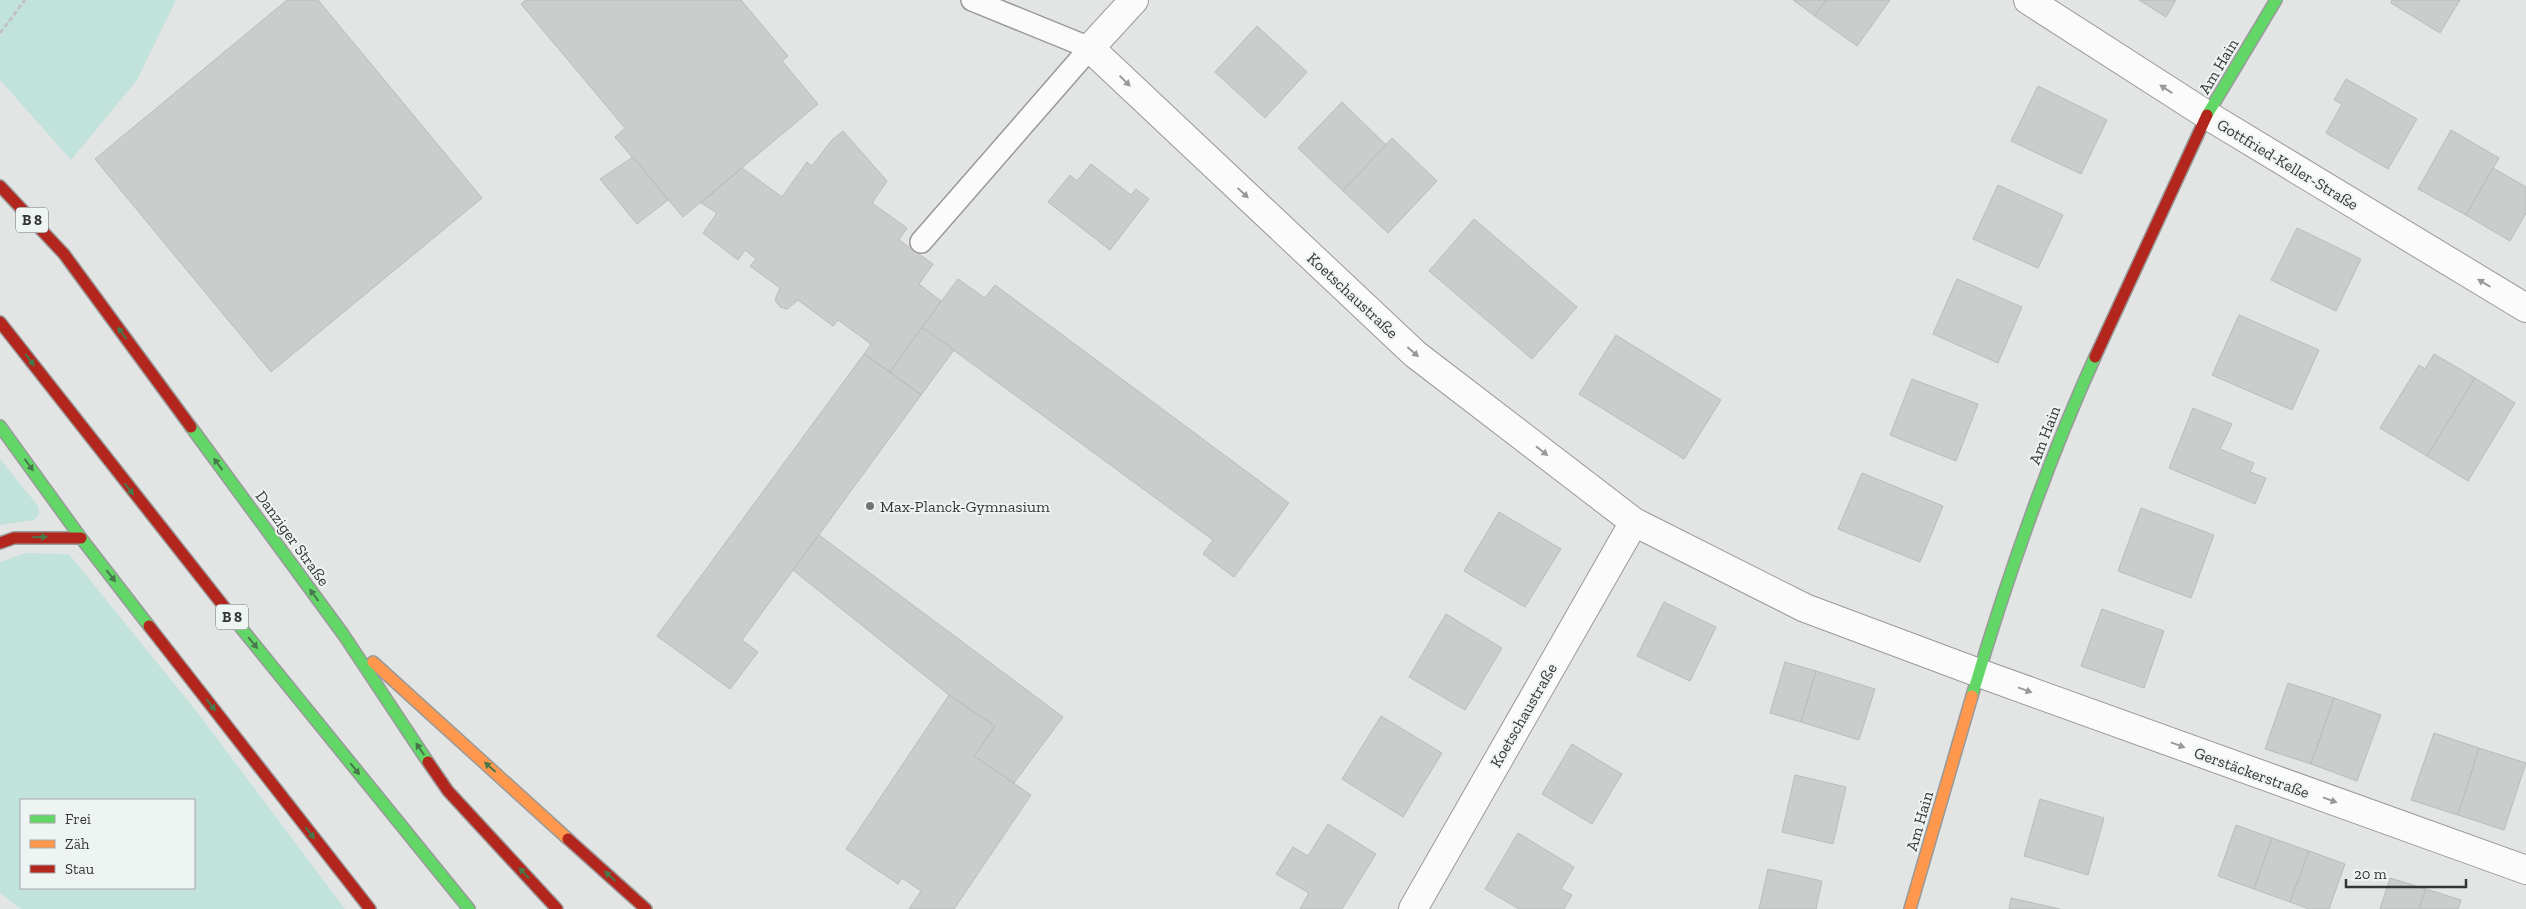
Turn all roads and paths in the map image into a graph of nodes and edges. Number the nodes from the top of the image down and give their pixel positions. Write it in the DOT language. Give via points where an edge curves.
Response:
graph roads {
  1 [pos="25,0"];
  2 [pos="972,0"];
  3 [pos="1134,0"];
  4 [pos="2028,0"];
  5 [pos="2276,0"];
  6 [pos="0,34"];
  7 [pos="1090,48"];
  8 [pos="2207,115"];
  9 [pos="0,186"];
  10 [pos="921,242"];
  11 [pos="2526,308"];
  12 [pos="0,322"];
  13 [pos="0,426"];
  14 [pos="1634,522"];
  15 [pos="81,538"];
  16 [pos="0,543"];
  17 [pos="343,634"];
  18 [pos="1979,673"];
  19 [pos="2526,870"];
  20 [pos="370,909"];
  21 [pos="469,909"];
  22 [pos="557,909"];
  23 [pos="646,909"];
  24 [pos="1413,909"];
  25 [pos="1910,909"];
  1 -- 6 [label="path"];
  2 -- 7 [label="lane"];
  3 -- 7 [label="street"];
  8 -- 4 [label="street, Gottfried-Keller-Straße, one-way"];
  5 -- 8 [label="main road, Am Hain"];
  7 -- 10 [label="lane"];
  7 -- 14 [label="street, Koetschaustraße, one-way" via="1415,354"];
  11 -- 8 [label="street, Gottfried-Keller-Straße, one-way"];
  8 -- 18 [label="main road, Am Hain" via="2074,404 2022,538"];
  17 -- 9 [label="main road, Danziger Straße / B 8, one-way" via="64,254"];
  12 -- 21 [label="main road, B 8, one-way" via="165,535"];
  13 -- 15 [label="main road, one-way"];
  14 -- 18 [label="street, Koetschaustraße" via="1806,608"];
  14 -- 24 [label="street, Koetschaustraße"];
  16 -- 15 [label="main road, one-way" via="14,538"];
  15 -- 20 [label="main road, one-way"];
  22 -- 17 [label="main road, Danziger Straße / B 8, one-way" via="448,791"];
  23 -- 17 [label="main road, one-way"];
  18 -- 19 [label="street, Gerstäckerstraße, one-way"];
  18 -- 25 [label="main road, Am Hain"];
}
